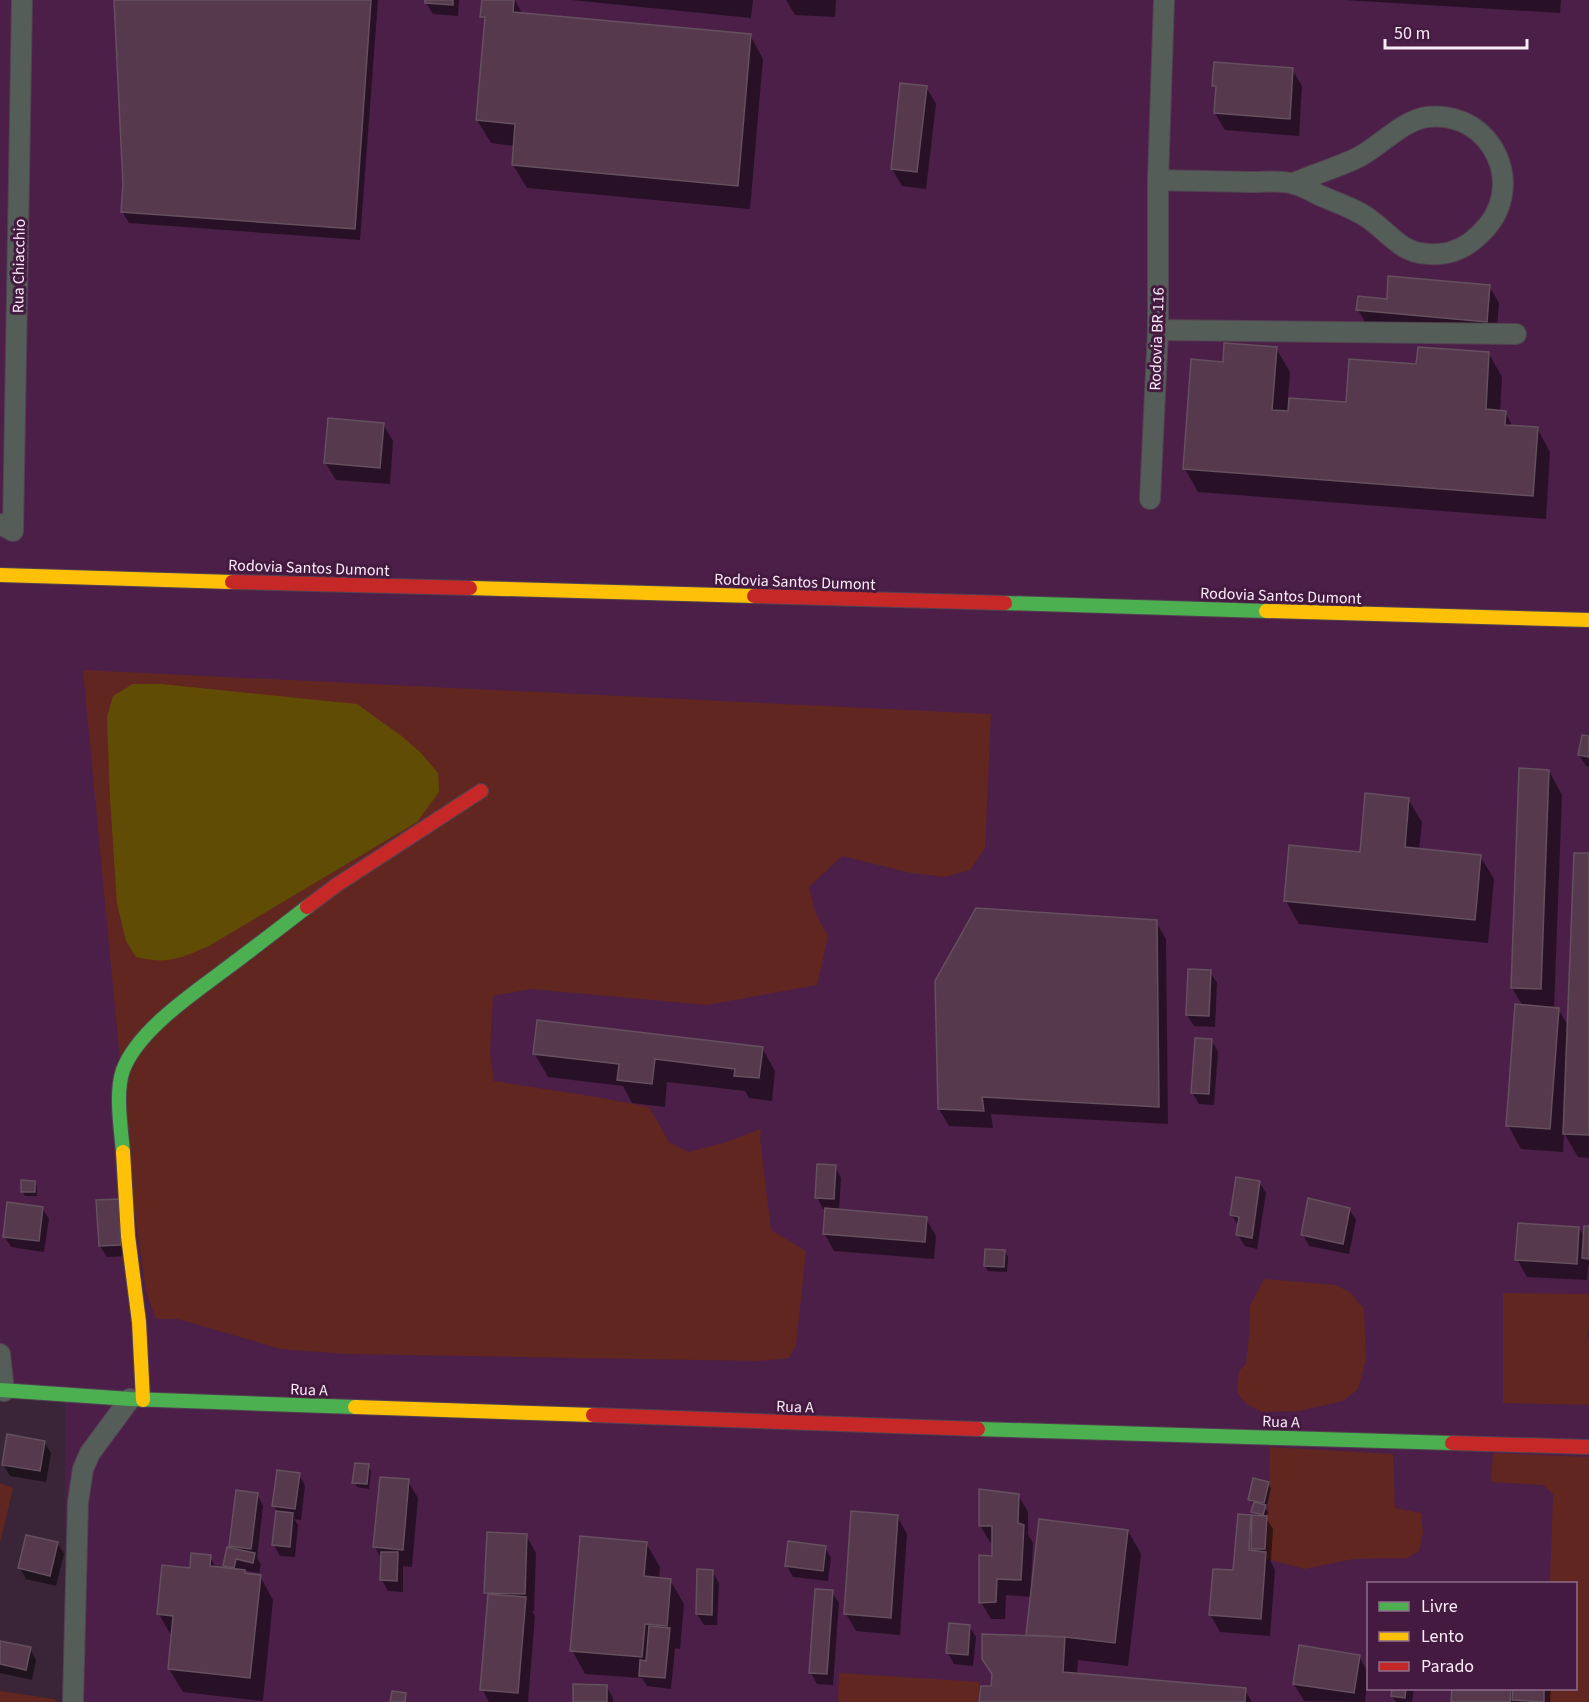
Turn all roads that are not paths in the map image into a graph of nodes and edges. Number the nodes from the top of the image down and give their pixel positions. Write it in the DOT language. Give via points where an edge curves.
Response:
graph roads {
  1 [pos="22,0"];
  2 [pos="1164,0"];
  3 [pos="1158,180"];
  4 [pos="1294,183"];
  5 [pos="1158,330"];
  6 [pos="1515,334"];
  7 [pos="1150,499"];
  8 [pos="7,528"];
  9 [pos="0,574"];
  10 [pos="1589,620"];
  11 [pos="481,791"];
  12 [pos="0,1353"];
  13 [pos="2,1391"];
  14 [pos="137,1399"];
  15 [pos="1589,1447"];
  16 [pos="73,1702"];
  1 -- 8 [label="street, Rua Chiacchio"];
  2 -- 3 [label="street, Rodovia BR 116"];
  3 -- 4 [label="street"];
  3 -- 5 [label="street, Rodovia BR 116"];
  4 -- 4 [label="street" via="1360,213 1402,247 1437,254 1455,251 1485,231 1496,215 1504,186 1501,164 1489,144 1467,124 1440,117 1411,121 1372,149"];
  5 -- 6 [label="street"];
  5 -- 7 [label="street, Rodovia BR 116"];
  9 -- 10 [label="main road, Rodovia Santos Dumont"];
  11 -- 14 [label="main road" via="338,884 182,1002 143,1037 130,1056 120,1084 120,1105 128,1236 139,1322"];
  12 -- 13 [label="street"];
  13 -- 14 [label="main road, Rua A"];
  14 -- 15 [label="main road, Rua A"];
  14 -- 16 [label="street" via="90,1453 81,1476"];
}
